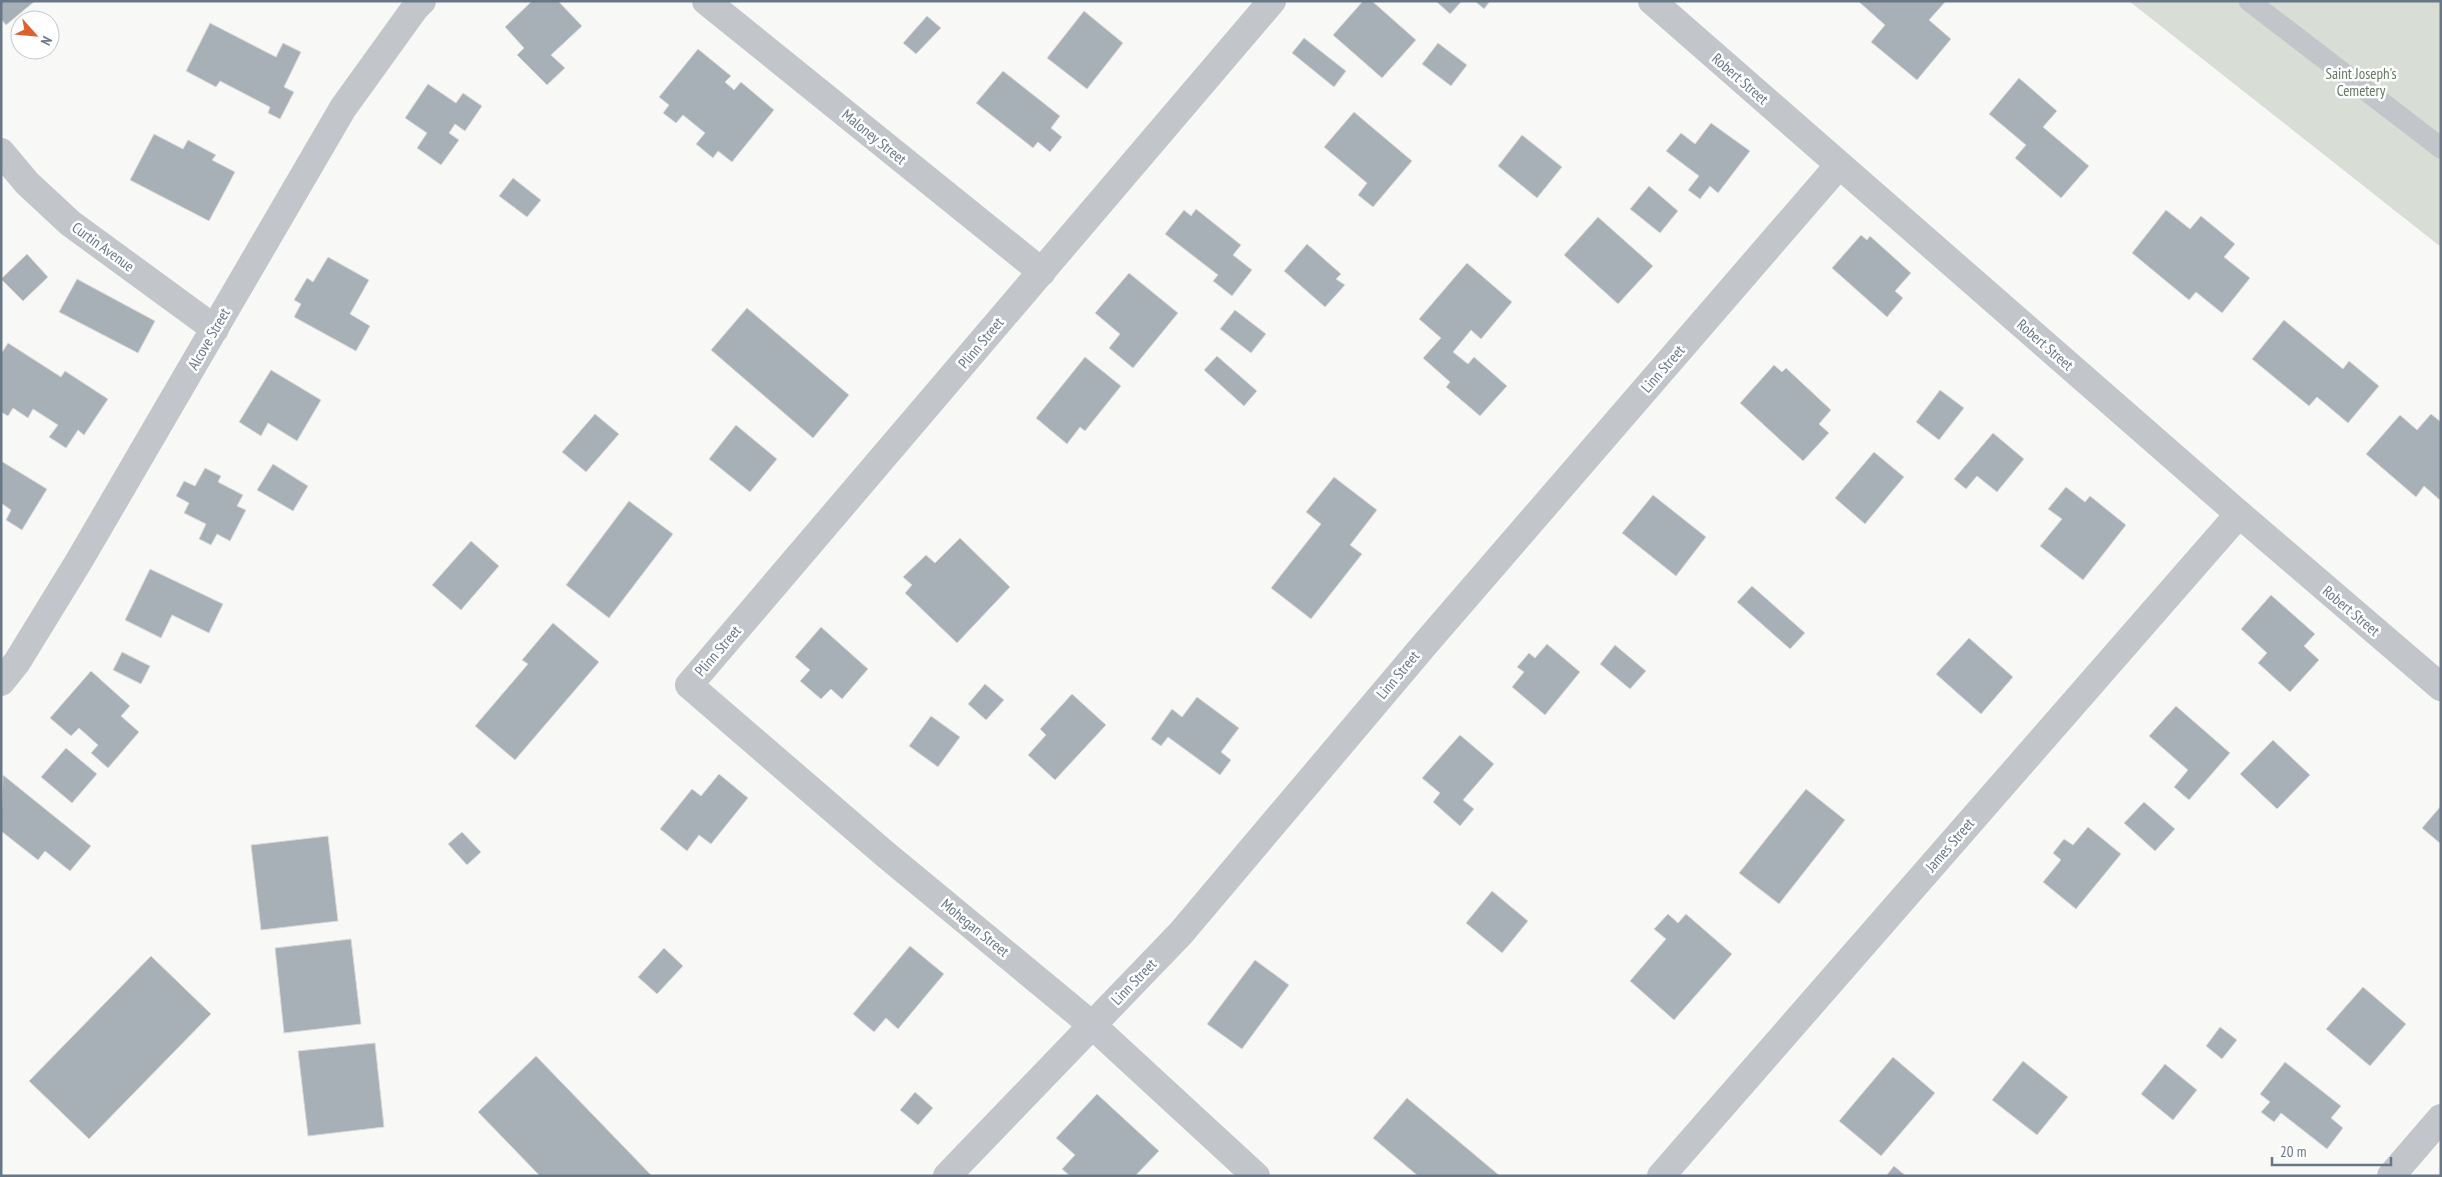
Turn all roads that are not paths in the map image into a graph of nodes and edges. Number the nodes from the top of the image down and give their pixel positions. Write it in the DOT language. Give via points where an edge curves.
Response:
graph roads {
  1 [pos="422,1"];
  2 [pos="706,1"];
  3 [pos="1272,1"];
  4 [pos="1652,1"];
  5 [pos="2250,1"];
  6 [pos="2441,148"];
  7 [pos="1,152"];
  8 [pos="1839,165"];
  9 [pos="1042,272"];
  10 [pos="215,329"];
  11 [pos="2238,514"];
  12 [pos="1,682"];
  13 [pos="689,685"];
  14 [pos="2441,687"];
  15 [pos="1092,1025"];
  16 [pos="2441,1118"];
  17 [pos="947,1176"];
  18 [pos="1256,1176"];
  19 [pos="1661,1176"];
  20 [pos="2391,1176"];
  1 -- 10 [label="street, Alcove Street" via="343,108"];
  2 -- 9 [label="street, Maloney Street"];
  3 -- 9 [label="street, Plinn Street"];
  4 -- 8 [label="street, Robert Street"];
  5 -- 6 [label="lane"];
  7 -- 10 [label="street, Curtin Avenue" via="27,183 70,223"];
  8 -- 11 [label="street, Robert Street"];
  8 -- 15 [label="street, Linn Street" via="1432,635 1181,933"];
  9 -- 13 [label="street, Plinn Street"];
  10 -- 12 [label="street, Alcove Street" via="79,561 17,662"];
  11 -- 14 [label="street, Robert Street"];
  11 -- 19 [label="street, James Street"];
  13 -- 15 [label="street, Mohegan Street" via="885,854"];
  15 -- 17 [label="street, Linn Street"];
  15 -- 18 [label="street, Mohegan Street"];
  16 -- 20 [label="street"];
}
